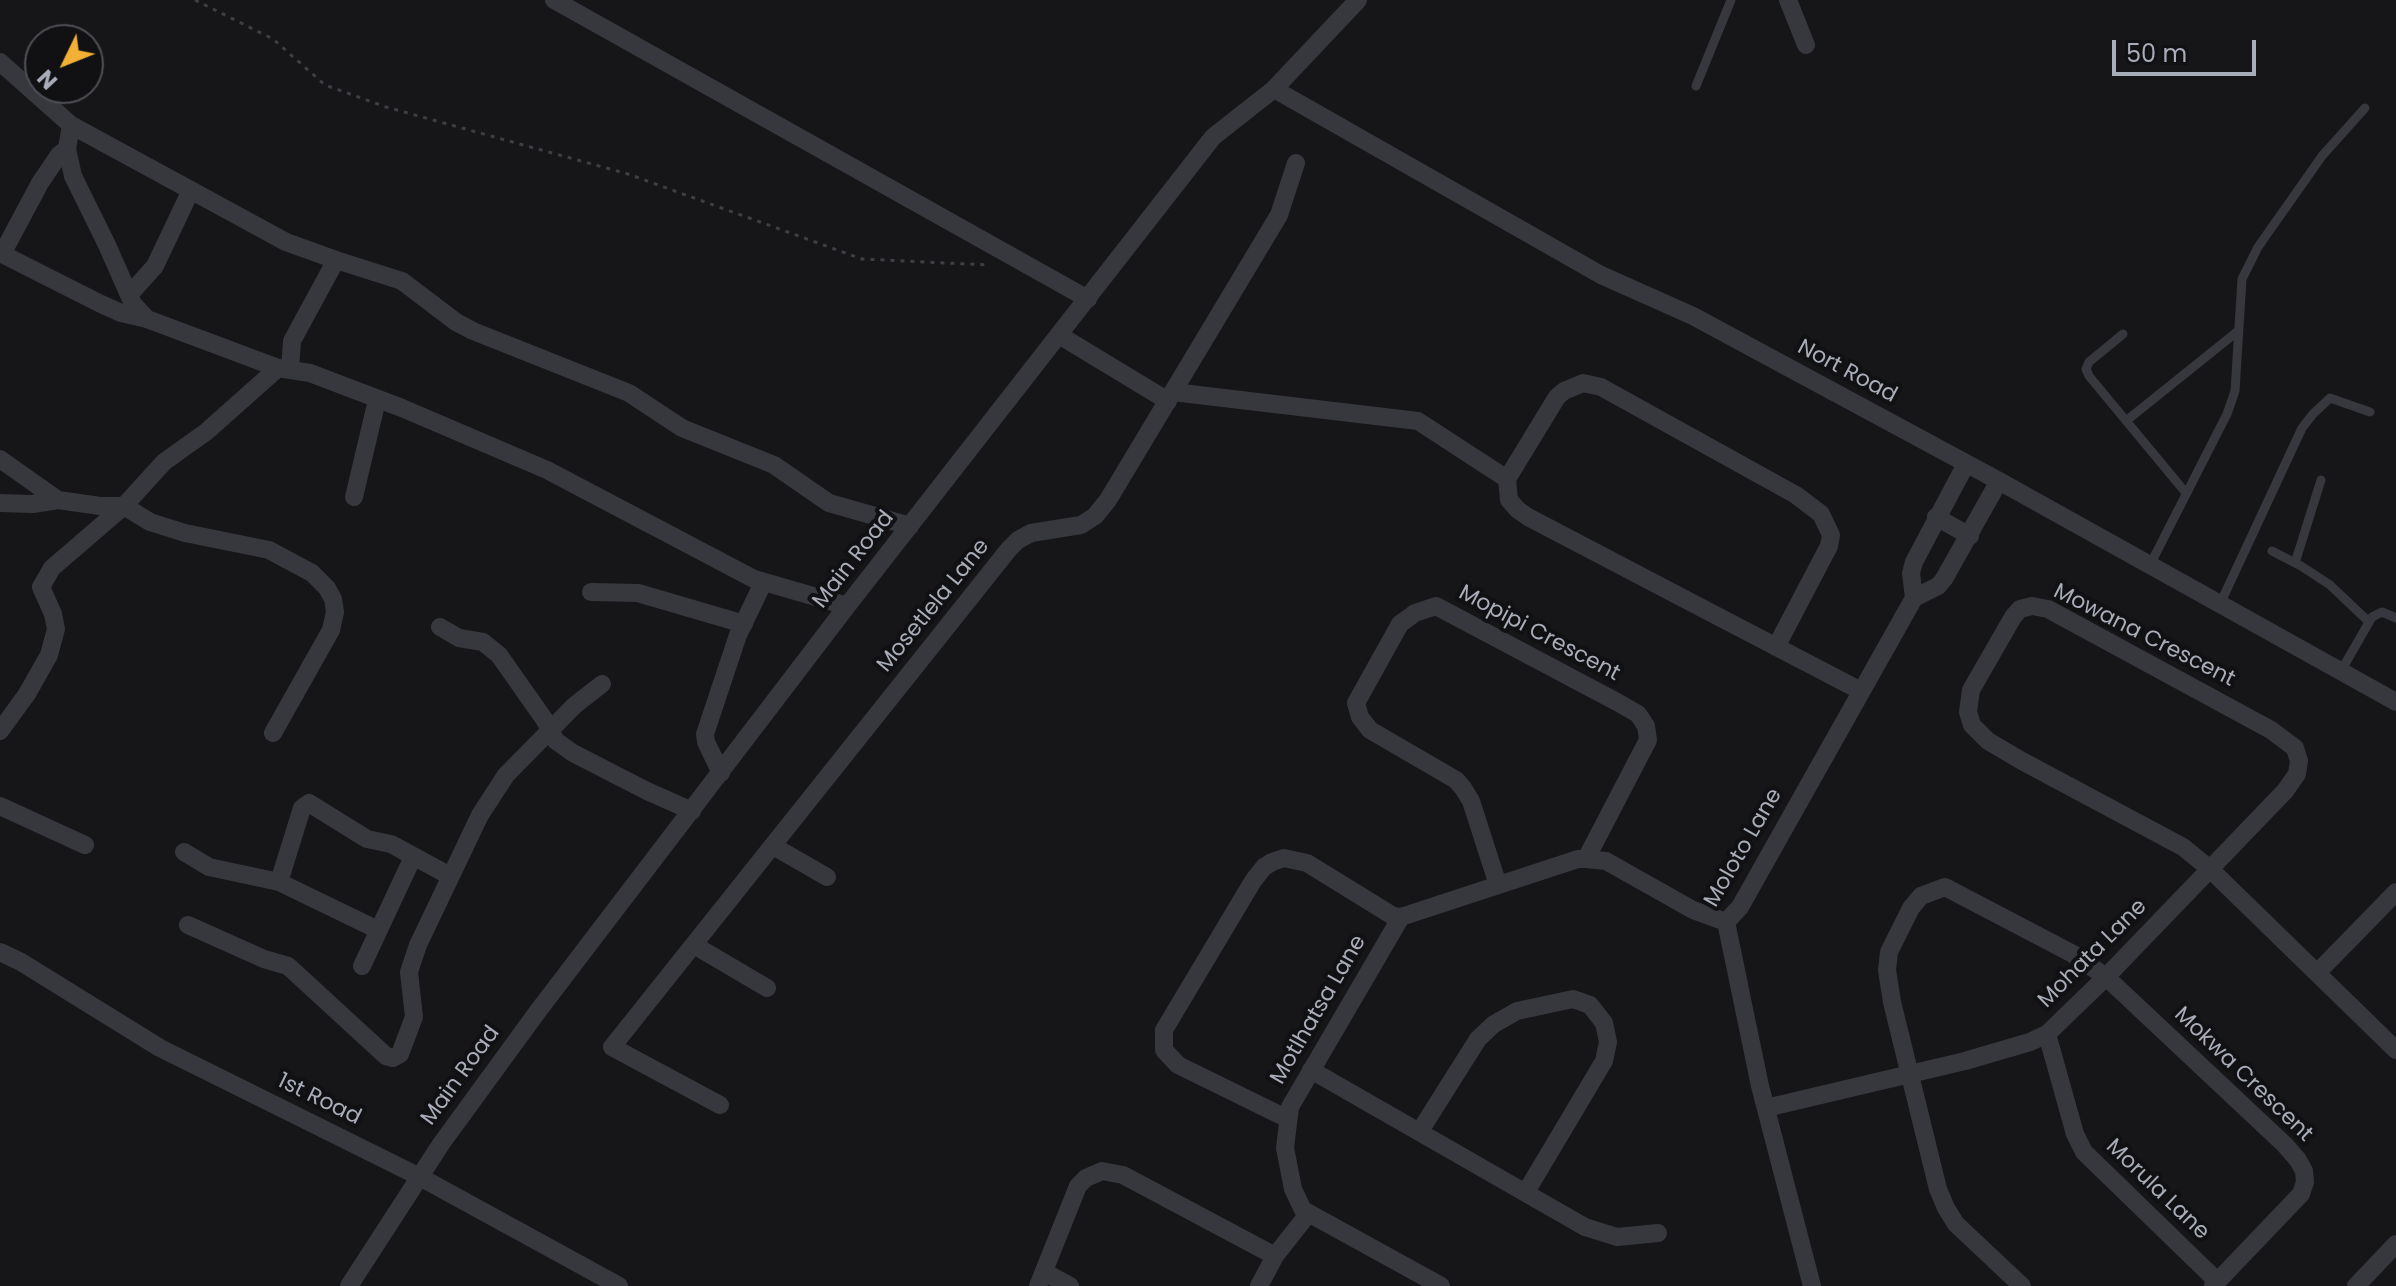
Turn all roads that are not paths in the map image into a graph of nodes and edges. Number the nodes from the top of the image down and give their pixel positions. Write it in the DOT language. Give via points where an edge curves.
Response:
graph roads {
  1 [pos="554,0"];
  2 [pos="1731,0"];
  3 [pos="1788,0"];
  4 [pos="1350,2"];
  5 [pos="1806,45"];
  6 [pos="0,62"];
  7 [pos="1696,86"];
  8 [pos="1274,89"];
  9 [pos="2365,108"];
  10 [pos="71,125"];
  11 [pos="67,149"];
  12 [pos="1296,163"];
  13 [pos="191,190"];
  14 [pos="1,254"];
  15 [pos="336,260"];
  16 [pos="129,295"];
  17 [pos="1088,299"];
  18 [pos="147,319"];
  19 [pos="2238,331"];
  20 [pos="2123,334"];
  21 [pos="1059,335"];
  22 [pos="284,368"];
  23 [pos="1170,396"];
  24 [pos="377,400"];
  25 [pos="2370,412"];
  26 [pos="2126,421"];
  27 [pos="1,460"];
  28 [pos="1966,464"];
  29 [pos="1507,479"];
  30 [pos="2321,480"];
  31 [pos="1999,481"];
  32 [pos="2186,493"];
  33 [pos="354,497"];
  34 [pos="58,500"];
  35 [pos="0,503"];
  36 [pos="124,506"];
  37 [pos="1936,517"];
  38 [pos="910,526"];
  39 [pos="1970,536"];
  40 [pos="2272,551"];
  41 [pos="2295,563"];
  42 [pos="2150,565"];
  43 [pos="763,583"];
  44 [pos="591,592"];
  45 [pos="1914,598"];
  46 [pos="2220,604"];
  47 [pos="847,606"];
  48 [pos="2396,618"];
  49 [pos="2368,621"];
  50 [pos="744,624"];
  51 [pos="440,627"];
  52 [pos="1776,647"];
  53 [pos="2341,671"];
  54 [pos="602,684"];
  55 [pos="1861,691"];
  56 [pos="2396,702"];
  57 [pos="0,731"];
  58 [pos="550,731"];
  59 [pos="273,733"];
  60 [pos="2299,761"];
  61 [pos="721,773"];
  62 [pos="0,806"];
  63 [pos="692,811"];
  64 [pos="85,845"];
  65 [pos="773,846"];
  66 [pos="184,852"];
  67 [pos="413,857"];
  68 [pos="1586,859"];
  69 [pos="2210,869"];
  70 [pos="450,876"];
  71 [pos="827,877"];
  72 [pos="279,882"];
  73 [pos="1498,885"];
  74 [pos="2396,892"];
  75 [pos="1401,917"];
  76 [pos="1726,922"];
  77 [pos="188,925"];
  78 [pos="378,930"];
  79 [pos="694,945"];
  80 [pos="0,952"];
  81 [pos="362,966"];
  82 [pos="2317,973"];
  83 [pos="2106,977"];
  84 [pos="767,988"];
  85 [pos="2047,1034"];
  86 [pos="2396,1050"];
  87 [pos="1311,1070"];
  88 [pos="1911,1074"];
  89 [pos="720,1105"];
  90 [pos="1766,1108"];
  91 [pos="1286,1118"];
  92 [pos="1420,1131"];
  93 [pos="420,1177"];
  94 [pos="1526,1192"];
  95 [pos="1308,1214"];
  96 [pos="1658,1233"];
  97 [pos="2396,1244"];
  98 [pos="1275,1256"];
  99 [pos="1041,1279"];
  100 [pos="1432,1284"];
  101 [pos="2215,1284"];
  102 [pos="349,1286"];
  103 [pos="619,1286"];
  104 [pos="1070,1286"];
  105 [pos="1259,1286"];
  106 [pos="1812,1286"];
  107 [pos="2022,1286"];
  108 [pos="2356,1286"];
  1 -- 17 [label="street"];
  2 -- 7 [label="lane"];
  3 -- 5 [label="street"];
  4 -- 8 [label="street, Main Road"];
  6 -- 10 [label="street"];
  8 -- 17 [label="street, Main Road" via="1213,137"];
  8 -- 28 [label="street, Nort Road" via="1601,275 1693,316"];
  9 -- 19 [label="lane" via="2322,156 2258,247 2242,279"];
  10 -- 11 [label="street"];
  10 -- 13 [label="street"];
  11 -- 14 [label="street" via="40,183"];
  11 -- 16 [label="street" via="73,176"];
  12 -- 23 [label="street, Mosetlela Lane" via="1279,215"];
  13 -- 15 [label="street" via="286,242"];
  13 -- 16 [label="street" via="155,266"];
  14 -- 18 [label="street" via="121,313"];
  15 -- 22 [label="street" via="291,343"];
  15 -- 38 [label="street" via="402,281 473,331 629,393 682,428 774,465 829,503"];
  16 -- 18 [label="street"];
  17 -- 21 [label="street, Main Road"];
  18 -- 22 [label="street"];
  19 -- 26 [label="lane"];
  19 -- 32 [label="lane" via="2235,391"];
  20 -- 26 [label="lane" via="2086,369"];
  21 -- 23 [label="street"];
  21 -- 38 [label="street, Main Road"];
  22 -- 24 [label="street"];
  22 -- 36 [label="street" via="164,462"];
  23 -- 29 [label="street" via="1418,421"];
  23 -- 65 [label="street, Mosetlela Lane" via="1095,516 1081,525 1018,540"];
  24 -- 33 [label="street"];
  24 -- 43 [label="street" via="547,470"];
  25 -- 46 [label="lane" via="2330,398 2302,428"];
  26 -- 32 [label="lane"];
  27 -- 34 [label="street"];
  28 -- 31 [label="street, Nort Road"];
  28 -- 37 [label="street"];
  29 -- 52 [label="street" via="1509,500 1528,517"];
  29 -- 52 [label="street" via="1557,397 1583,383 1601,387 1811,504 1827,523 1829,546"];
  30 -- 41 [label="lane"];
  31 -- 39 [label="street"];
  31 -- 42 [label="street, Nort Road"];
  32 -- 42 [label="lane"];
  34 -- 35 [label="street"];
  34 -- 36 [label="street"];
  36 -- 57 [label="street" via="45,578 42,594 56,629 49,655"];
  36 -- 59 [label="street" via="150,522 185,533 269,550 294,561 327,588 335,612 331,630"];
  37 -- 39 [label="street"];
  37 -- 45 [label="street" via="1911,573"];
  38 -- 47 [label="street, Main Road"];
  39 -- 45 [label="street" via="1938,586"];
  40 -- 41 [label="lane"];
  41 -- 49 [label="lane" via="2330,585"];
  42 -- 46 [label="street, Nort Road"];
  43 -- 47 [label="street"];
  43 -- 50 [label="street"];
  44 -- 50 [label="street" via="638,593"];
  45 -- 55 [label="street, Moloto Lane"];
  46 -- 53 [label="street, Nort Road"];
  47 -- 61 [label="street, Main Road"];
  48 -- 49 [label="lane" via="2378,612"];
  49 -- 53 [label="lane"];
  50 -- 61 [label="street" via="705,734"];
  51 -- 58 [label="street" via="459,638 483,642 499,655"];
  52 -- 55 [label="street"];
  53 -- 56 [label="street, Nort Road"];
  54 -- 58 [label="street"];
  55 -- 76 [label="street, Moloto Lane" via="1740,907"];
  58 -- 63 [label="street" via="573,753"];
  58 -- 70 [label="street" via="496,789"];
  60 -- 69 [label="street, Mohata Lane" via="2285,791"];
  60 -- 69 [label="street, Mowana Crescent" via="2295,748 2271,730 2048,609 2032,606 2013,617 1971,690 1972,725 1988,741 2183,847"];
  61 -- 63 [label="street, Main Road"];
  62 -- 64 [label="street"];
  63 -- 93 [label="street, Main Road" via="546,1000"];
  65 -- 71 [label="street"];
  65 -- 79 [label="street, Mosetlela Lane"];
  66 -- 72 [label="street" via="209,867"];
  67 -- 70 [label="street"];
  67 -- 72 [label="street" via="391,844 367,839 309,803 302,808"];
  67 -- 78 [label="street"];
  68 -- 73 [label="street"];
  68 -- 73 [label="street, Mopipi Crescent" via="1648,740 1646,726 1638,714 1617,702 1436,606 1400,624 1356,703 1370,730 1463,788"];
  68 -- 76 [label="street" via="1606,861 1693,910"];
  69 -- 82 [label="street"];
  69 -- 83 [label="street, Mohata Lane"];
  70 -- 77 [label="street" via="409,972 414,1017 400,1054 393,1058 288,966"];
  72 -- 78 [label="street"];
  73 -- 75 [label="street"];
  74 -- 82 [label="street"];
  75 -- 87 [label="street, Motlhatsa Lane"];
  75 -- 91 [label="street" via="1307,863 1284,858 1272,862 1258,874 1164,1030 1164,1050 1178,1065"];
  76 -- 90 [label="street, Moloto Lane"];
  78 -- 81 [label="street"];
  79 -- 84 [label="street"];
  79 -- 89 [label="street, Mosetlela Lane" via="612,1047"];
  80 -- 93 [label="street, 1st Road" via="160,1048"];
  82 -- 86 [label="street"];
  83 -- 85 [label="street, Mohata Lane"];
  83 -- 88 [label="street" via="1945,887 1921,896 1889,952 1887,970"];
  83 -- 101 [label="street, Mokwa Crescent" via="2285,1145 2304,1171 2301,1194"];
  85 -- 88 [label="street, Mohata Lane"];
  85 -- 101 [label="street, Morula Lane" via="2084,1152"];
  87 -- 91 [label="street, Motlhatsa Lane"];
  87 -- 92 [label="street"];
  88 -- 90 [label="street, Mohata Lane"];
  88 -- 107 [label="street" via="1946,1208 1956,1224"];
  90 -- 106 [label="street, Moloto Lane"];
  91 -- 95 [label="street, Motlhatsa Lane" via="1289,1170 1298,1201"];
  92 -- 94 [label="street"];
  92 -- 94 [label="street" via="1478,1039 1494,1024 1517,1011 1573,999 1590,1005 1604,1023 1604,1061"];
  93 -- 102 [label="street, Main Road"];
  93 -- 103 [label="street, 1st Road"];
  94 -- 96 [label="street" via="1585,1227 1617,1237"];
  95 -- 98 [label="street"];
  95 -- 100 [label="street"];
  97 -- 108 [label="street"];
  98 -- 99 [label="street" via="1123,1175 1102,1171 1078,1186"];
  98 -- 105 [label="street"];
  99 -- 104 [label="street"];
}
